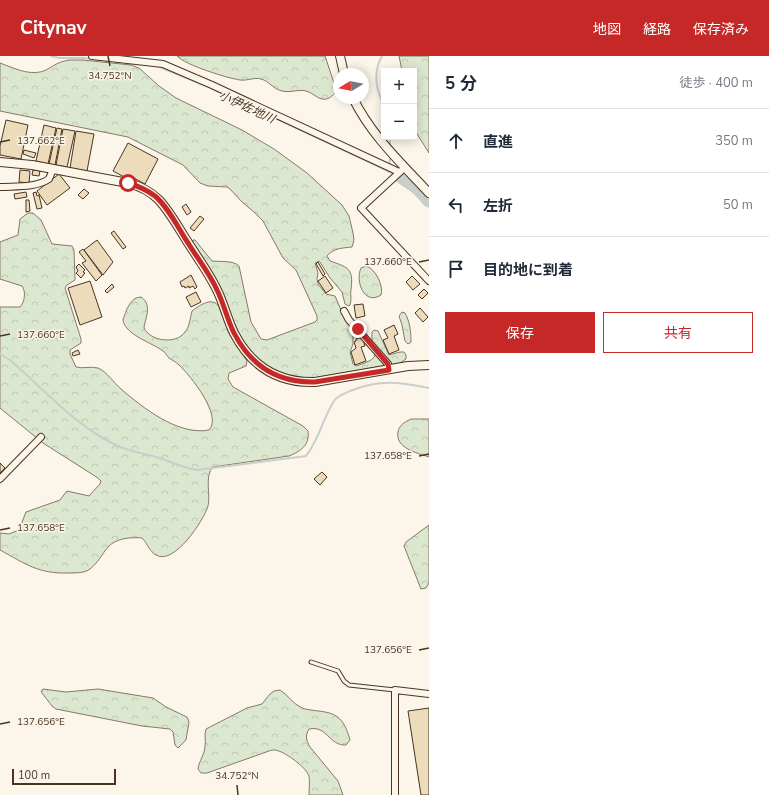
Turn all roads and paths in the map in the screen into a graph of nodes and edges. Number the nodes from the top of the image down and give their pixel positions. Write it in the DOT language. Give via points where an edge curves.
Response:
graph roads {
  1 [pos="92,56"];
  2 [pos="340,56"];
  3 [pos="343,68"];
  4 [pos="356,104"];
  5 [pos="0,162"];
  6 [pos="53,169"];
  7 [pos="399,172"];
  8 [pos="0,187"];
  9 [pos="429,193"];
  10 [pos="429,281"];
  11 [pos="344,311"];
  12 [pos="429,365"];
  13 [pos="389,370"];
  14 [pos="41,437"];
  15 [pos="0,479"];
  16 [pos="311,662"];
  17 [pos="395,690"];
  18 [pos="429,694"];
  19 [pos="395,795"];
  1 -- 7 [label="street" via="163,64"];
  2 -- 3 [label="street"];
  4 -- 7 [label="street"];
  5 -- 6 [label="street"];
  6 -- 8 [label="street" via="49,179 41,183"];
  6 -- 13 [label="street" via="134,185 158,200 216,288 240,344 252,358 278,377 302,383"];
  7 -- 9 [label="street"];
  7 -- 10 [label="street" via="361,208"];
  11 -- 13 [label="street" via="388,364"];
  12 -- 13 [label="street"];
  14 -- 15 [label="street"];
  16 -- 17 [label="lane" via="338,671 349,685"];
  17 -- 18 [label="street"];
  17 -- 19 [label="street"];
}
